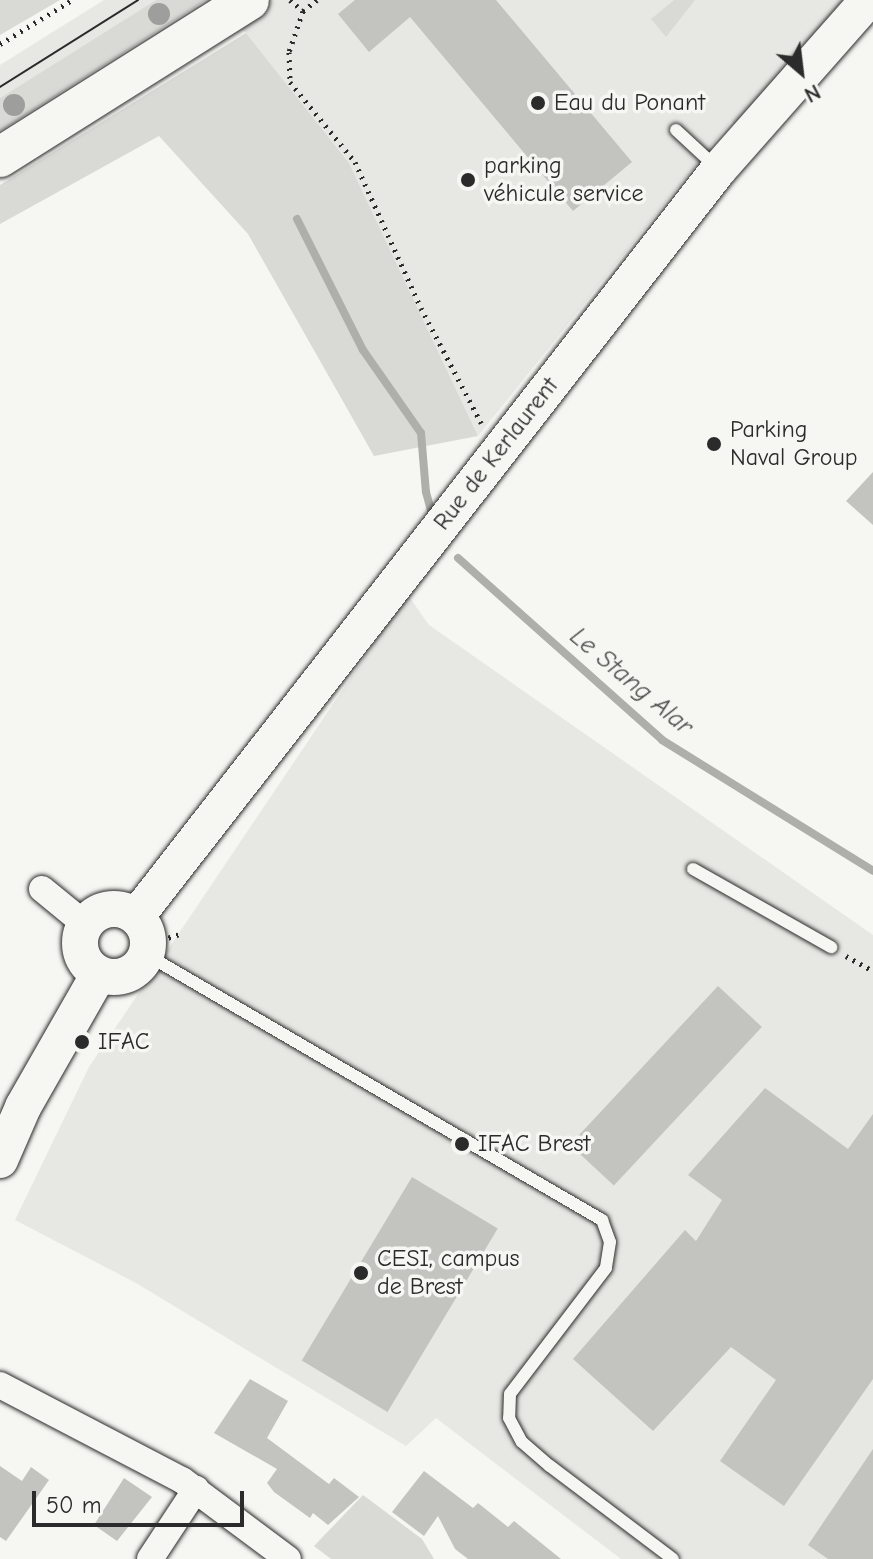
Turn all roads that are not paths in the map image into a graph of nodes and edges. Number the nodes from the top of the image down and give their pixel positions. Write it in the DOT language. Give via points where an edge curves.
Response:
graph roads {
  1 [pos="219,0"];
  2 [pos="249,0"];
  3 [pos="868,0"];
  4 [pos="676,130"];
  5 [pos="0,140"];
  6 [pos="0,157"];
  7 [pos="719,169"];
  8 [pos="693,869"];
  9 [pos="42,889"];
  10 [pos="136,917"];
  11 [pos="86,925"];
  12 [pos="831,947"];
  13 [pos="147,955"];
  14 [pos="99,974"];
  15 [pos="0,1160"];
  16 [pos="0,1385"];
  17 [pos="196,1489"];
  18 [pos="150,1559"];
  19 [pos="288,1559"];
  20 [pos="673,1559"];
  1 -- 5 [label="main road"];
  2 -- 6 [label="main road"];
  3 -- 7 [label="street, Rue de Kerlaurent"];
  4 -- 7 [label="lane"];
  7 -- 10 [label="street, Rue de Kerlaurent"];
  8 -- 12 [label="lane"];
  9 -- 11 [label="street"];
  10 -- 11 [label="street" via="115,909"];
  10 -- 13 [label="street" via="147,934"];
  11 -- 14 [label="street" via="83,957"];
  13 -- 14 [label="street" via="121,977"];
  13 -- 20 [label="lane" via="602,1220 610,1242 606,1268 510,1394 509,1418 522,1442"];
  14 -- 15 [label="street" via="23,1107"];
  16 -- 17 [label="street"];
  17 -- 18 [label="street"];
  17 -- 19 [label="street"];
}
